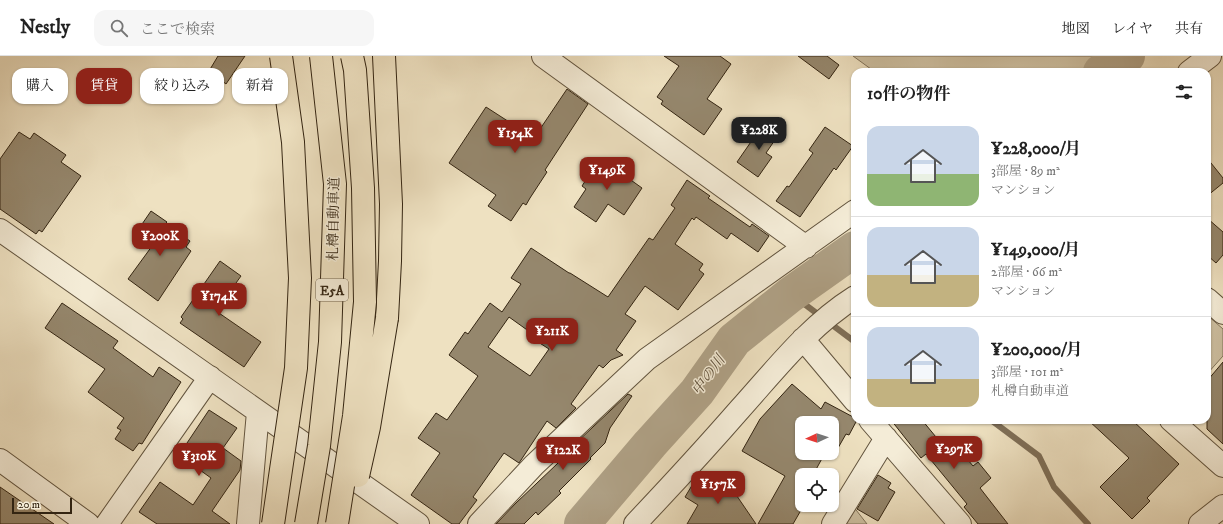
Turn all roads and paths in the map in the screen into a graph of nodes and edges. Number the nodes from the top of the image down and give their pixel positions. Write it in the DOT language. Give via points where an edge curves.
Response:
graph roads {
  1 [pos="281,56"];
  2 [pos="321,56"];
  3 [pos="352,56"];
  4 [pos="384,56"];
  5 [pos="543,56"];
  6 [pos="1210,56"];
  7 [pos="1194,68"];
  8 [pos="851,214"];
  9 [pos="0,230"];
  10 [pos="806,247"];
  11 [pos="849,301"];
  12 [pos="1211,302"];
  13 [pos="1223,313"];
  14 [pos="805,337"];
  15 [pos="210,377"];
  16 [pos="851,397"];
  17 [pos="258,412"];
  18 [pos="874,424"];
  19 [pos="1176,424"];
  20 [pos="886,438"];
  21 [pos="0,460"];
  22 [pos="1223,466"];
  23 [pos="1223,506"];
  24 [pos="88,524"];
  25 [pos="107,524"];
  26 [pos="248,524"];
  27 [pos="273,524"];
  28 [pos="306,524"];
  29 [pos="336,524"];
  30 [pos="344,524"];
  31 [pos="418,524"];
  32 [pos="479,524"];
  33 [pos="636,524"];
  34 [pos="833,524"];
  35 [pos="960,524"];
  36 [pos="1200,524"];
  1 -- 27 [label="highway, bridge" via="293,142 300,278 296,368"];
  2 -- 28 [label="highway, 札樽自動車道 / E5A, bridge" via="335,184 330,334 319,446"];
  3 -- 29 [label="highway, 札樽自動車道 / E5A, bridge" via="363,188 365,302 354,416"];
  4 -- 30 [label="highway, bridge" via="391,204 387,318 369,427"];
  5 -- 10 [label="street"];
  6 -- 7 [label="street"];
  8 -- 10 [label="street"];
  9 -- 15 [label="street"];
  10 -- 32 [label="street" via="647,359 534,466"];
  11 -- 14 [label="street"];
  12 -- 13 [label="street"];
  14 -- 16 [label="street"];
  14 -- 33 [label="street"];
  15 -- 17 [label="street"];
  15 -- 25 [label="street"];
  17 -- 26 [label="street"];
  17 -- 31 [label="street"];
  18 -- 20 [label="street"];
  19 -- 22 [label="street"];
  20 -- 34 [label="street"];
  20 -- 35 [label="street"];
  21 -- 24 [label="street"];
  23 -- 36 [label="street"];
}
